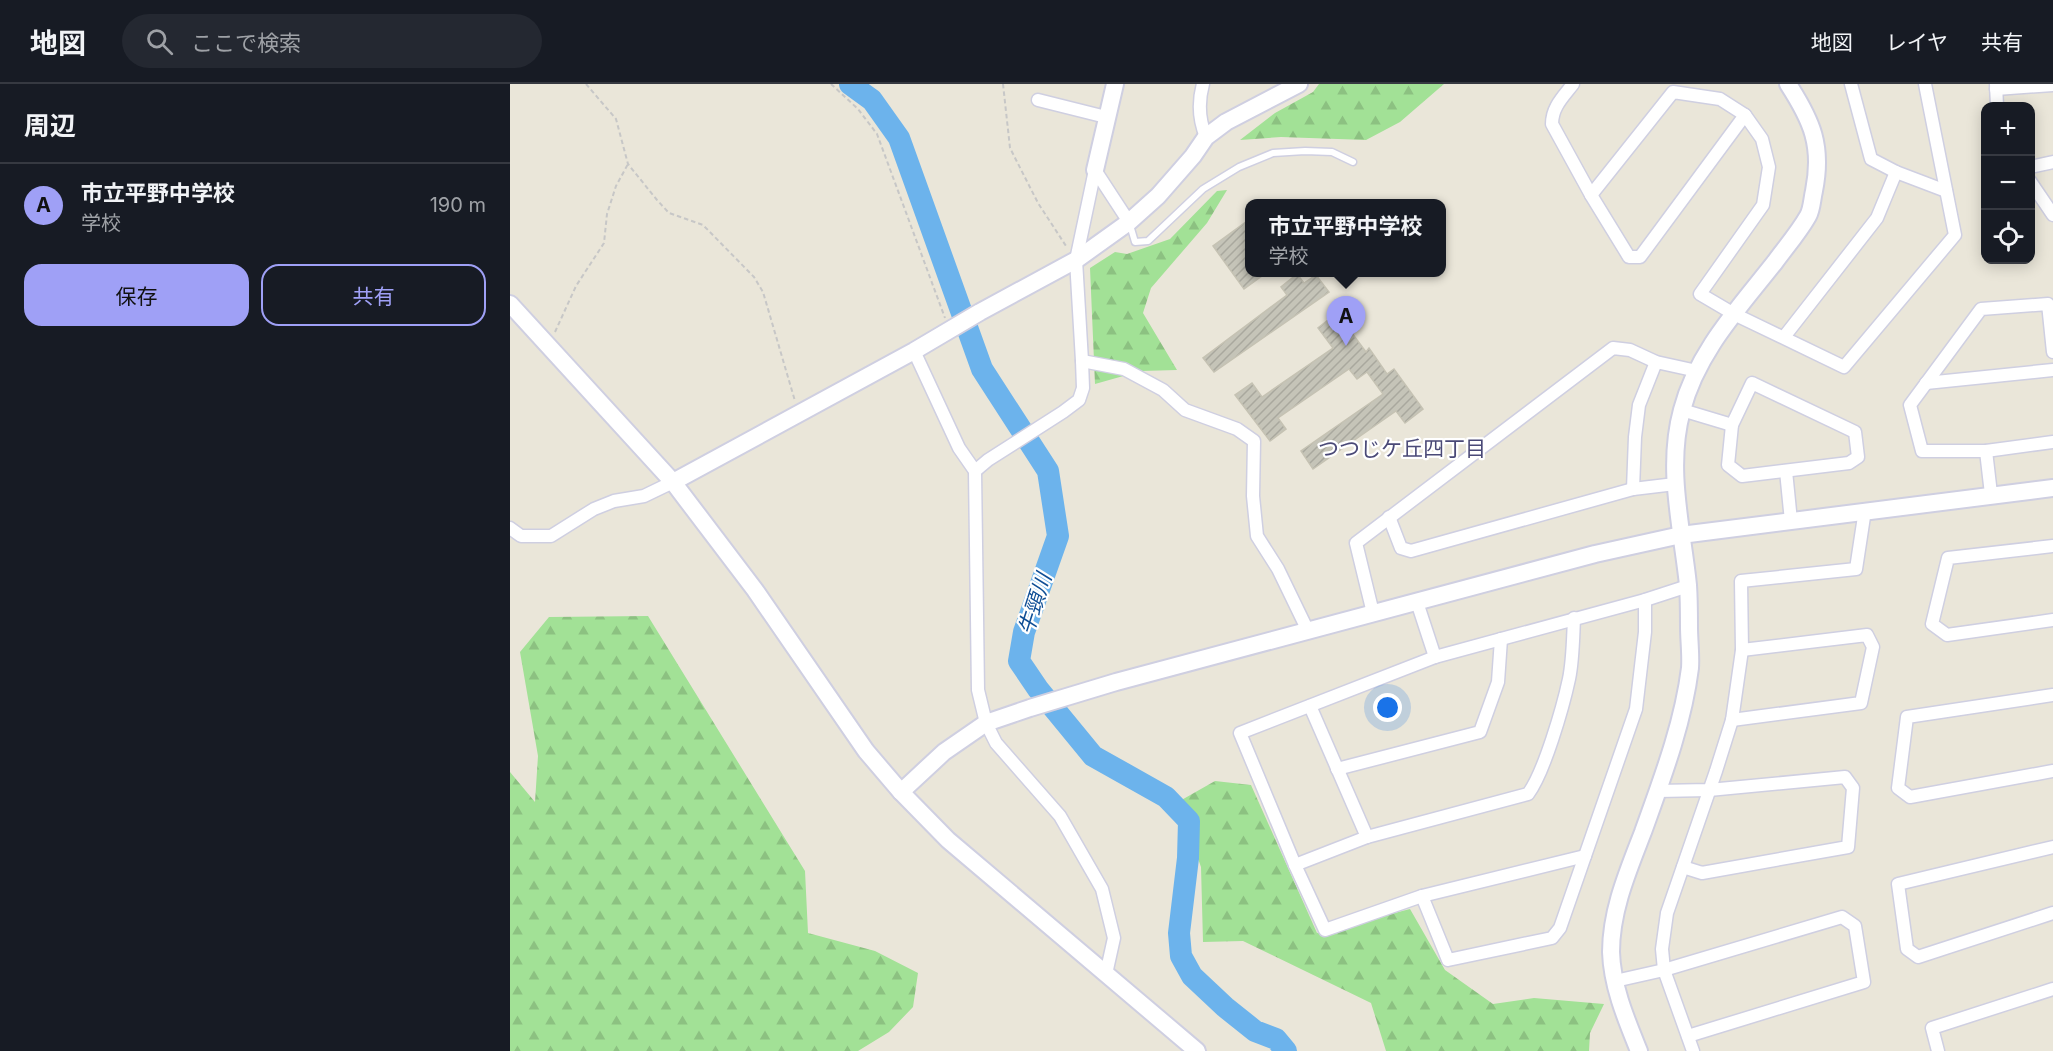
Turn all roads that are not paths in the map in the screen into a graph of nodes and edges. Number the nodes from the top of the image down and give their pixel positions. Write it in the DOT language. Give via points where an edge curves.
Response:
graph roads {
  1 [pos="1116,84"];
  2 [pos="1203,84"];
  3 [pos="1299,84"];
  4 [pos="1573,84"];
  5 [pos="1788,84"];
  6 [pos="1851,84"];
  7 [pos="1925,84"];
  8 [pos="2053,85"];
  9 [pos="1996,87"];
  10 [pos="1038,100"];
  11 [pos="1997,102"];
  12 [pos="1745,115"];
  13 [pos="1106,117"];
  14 [pos="1206,137"];
  15 [pos="1353,162"];
  16 [pos="2053,162"];
  17 [pos="2035,165"];
  18 [pos="1095,170"];
  19 [pos="1896,172"];
  20 [pos="2035,188"];
  21 [pos="1946,190"];
  22 [pos="1591,195"];
  23 [pos="2053,215"];
  24 [pos="1129,222"];
  25 [pos="1076,260"];
  26 [pos="510,304"];
  27 [pos="1734,314"];
  28 [pos="1785,338"];
  29 [pos="914,351"];
  30 [pos="2053,351"];
  31 [pos="1082,361"];
  32 [pos="1656,362"];
  33 [pos="2053,370"];
  34 [pos="1697,371"];
  35 [pos="1926,383"];
  36 [pos="1682,410"];
  37 [pos="1732,425"];
  38 [pos="2053,442"];
  39 [pos="1986,451"];
  40 [pos="975,471"];
  41 [pos="1786,471"];
  42 [pos="673,482"];
  43 [pos="1676,484"];
  44 [pos="2053,488"];
  45 [pos="1633,489"];
  46 [pos="1991,494"];
  47 [pos="1865,510"];
  48 [pos="1389,517"];
  49 [pos="1791,521"];
  50 [pos="510,528"];
  51 [pos="1681,535"];
  52 [pos="2053,546"];
  53 [pos="1688,586"];
  54 [pos="1645,600"];
  55 [pos="1417,602"];
  56 [pos="1373,613"];
  57 [pos="1574,618"];
  58 [pos="2053,620"];
  59 [pos="1308,630"];
  60 [pos="1502,639"];
  61 [pos="1743,650"];
  62 [pos="1435,657"];
  63 [pos="2053,695"];
  64 [pos="1310,706"];
  65 [pos="1732,720"];
  66 [pos="986,723"];
  67 [pos="1337,769"];
  68 [pos="2053,771"];
  69 [pos="1709,790"];
  70 [pos="1658,791"];
  71 [pos="901,792"];
  72 [pos="1367,837"];
  73 [pos="2053,847"];
  74 [pos="1585,856"];
  75 [pos="1295,865"];
  76 [pos="1683,867"];
  77 [pos="1422,896"];
  78 [pos="2053,913"];
  79 [pos="1664,970"];
  80 [pos="1106,974"];
  81 [pos="1615,981"];
  82 [pos="2053,989"];
  83 [pos="1688,1036"];
  84 [pos="1197,1051"];
  85 [pos="1639,1051"];
  86 [pos="1693,1051"];
  87 [pos="1938,1051"];
  1 -- 13 [label="street"];
  2 -- 14 [label="street" via="1200,123"];
  3 -- 14 [label="street" via="1226,122"];
  4 -- 22 [label="street" via="1556,106 1552,124"];
  5 -- 27 [label="street" via="1806,112 1816,141 1817,175 1809,214"];
  6 -- 19 [label="street" via="1871,159"];
  7 -- 21 [label="street"];
  8 -- 9 [label="street"];
  9 -- 11 [label="street"];
  10 -- 13 [label="street"];
  12 -- 22 [label="street" via="1720,99 1673,92"];
  12 -- 22 [label="street" via="1640,256 1629,257"];
  12 -- 27 [label="street" via="1762,139 1768,167 1763,205 1700,294"];
  13 -- 18 [label="street"];
  14 -- 24 [label="street" via="1158,196"];
  15 -- 24 [label="lane" via="1332,152 1273,153 1239,167 1203,189 1149,241 1135,242"];
  16 -- 17 [label="street"];
  18 -- 24 [label="street"];
  18 -- 25 [label="street"];
  19 -- 21 [label="street"];
  19 -- 28 [label="street" via="1878,218"];
  20 -- 23 [label="street"];
  21 -- 28 [label="street" via="1955,236 1844,367"];
  24 -- 25 [label="street"];
  25 -- 29 [label="street"];
  25 -- 31 [label="street"];
  26 -- 42 [label="street"];
  27 -- 28 [label="street"];
  27 -- 34 [label="street"];
  29 -- 40 [label="street" via="959,448"];
  29 -- 42 [label="street"];
  30 -- 35 [label="street" via="2048,304 1980,309"];
  31 -- 40 [label="street" via="1083,388 1079,400"];
  31 -- 59 [label="street" via="1124,369 1163,390 1185,410 1237,429 1254,441 1257,536"];
  32 -- 34 [label="street"];
  32 -- 45 [label="street" via="1639,405"];
  32 -- 48 [label="street" via="1630,350 1612,348"];
  33 -- 35 [label="street"];
  34 -- 36 [label="street"];
  35 -- 39 [label="street" via="1910,405 1922,451"];
  36 -- 37 [label="street"];
  36 -- 43 [label="street" via="1676,444"];
  37 -- 41 [label="street" via="1728,465 1742,476"];
  37 -- 41 [label="street" via="1752,383 1855,432 1858,457 1849,463"];
  38 -- 39 [label="street"];
  39 -- 46 [label="street"];
  40 -- 66 [label="street" via="978,690"];
  41 -- 49 [label="street"];
  42 -- 50 [label="street" via="644,496 594,509 551,537 521,536"];
  42 -- 71 [label="street" via="755,590 866,751"];
  43 -- 45 [label="street"];
  43 -- 51 [label="street"];
  44 -- 46 [label="street"];
  45 -- 48 [label="street" via="1411,551 1401,548"];
  46 -- 47 [label="street"];
  47 -- 49 [label="street"];
  47 -- 61 [label="street" via="1856,569 1741,581"];
  48 -- 56 [label="street" via="1356,543"];
  49 -- 51 [label="street"];
  51 -- 53 [label="street"];
  51 -- 55 [label="street"];
  52 -- 58 [label="street" via="1948,558 1932,624 1947,635"];
  53 -- 54 [label="street"];
  53 -- 70 [label="street" via="1690,665 1684,704"];
  54 -- 57 [label="street"];
  54 -- 74 [label="street" via="1635,709"];
  55 -- 56 [label="street"];
  55 -- 62 [label="street"];
  56 -- 59 [label="street"];
  57 -- 60 [label="street"];
  57 -- 72 [label="street" via="1569,678 1547,752 1528,794"];
  59 -- 66 [label="street" via="1078,693"];
  60 -- 62 [label="street"];
  60 -- 67 [label="street" via="1498,682 1480,732"];
  61 -- 65 [label="street"];
  61 -- 65 [label="street" via="1866,635 1873,647 1862,703"];
  62 -- 64 [label="street"];
  63 -- 68 [label="street" via="1907,717 1898,788 1910,797"];
  64 -- 67 [label="street"];
  64 -- 75 [label="street" via="1240,733"];
  65 -- 69 [label="street"];
  66 -- 71 [label="street" via="944,752"];
  66 -- 80 [label="street" via="996,743 1060,816 1102,889 1114,938"];
  67 -- 72 [label="street"];
  69 -- 70 [label="street"];
  69 -- 76 [label="street"];
  69 -- 76 [label="street" via="1845,777 1853,788 1848,847 1702,873"];
  70 -- 81 [label="street" via="1612,926"];
  71 -- 80 [label="street" via="948,840"];
  72 -- 75 [label="street"];
  73 -- 78 [label="street" via="1898,884 1907,949 1918,957"];
  74 -- 77 [label="street"];
  74 -- 77 [label="street" via="1560,928 1552,938 1448,960"];
  75 -- 77 [label="street" via="1325,930"];
  76 -- 79 [label="street" via="1667,913 1662,949"];
  79 -- 81 [label="street"];
  79 -- 83 [label="street"];
  79 -- 83 [label="street" via="1842,917 1855,926 1864,982"];
  80 -- 84 [label="street"];
  81 -- 85 [label="street"];
  82 -- 87 [label="street" via="1932,1028"];
  83 -- 86 [label="street"];
}
